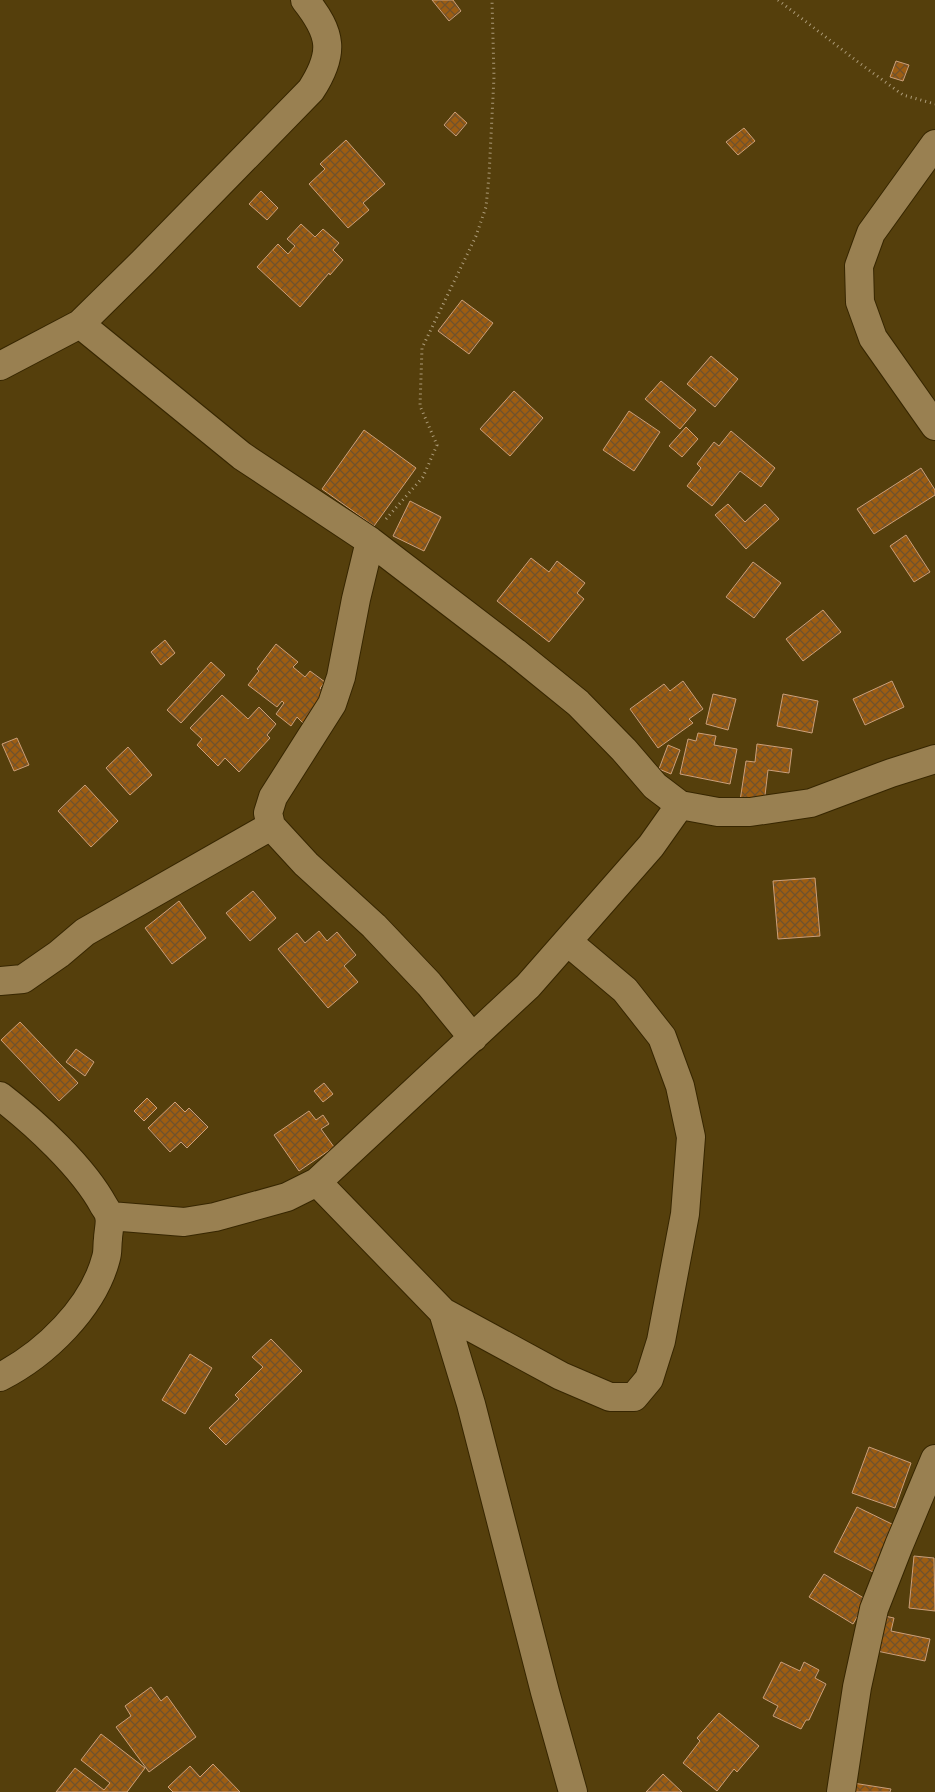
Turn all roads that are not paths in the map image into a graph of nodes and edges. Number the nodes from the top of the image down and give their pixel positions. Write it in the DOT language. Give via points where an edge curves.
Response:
graph roads {
  1 [pos="305,0"];
  2 [pos="935,144"];
  3 [pos="80,324"];
  4 [pos="0,366"];
  5 [pos="935,426"];
  6 [pos="368,539"];
  7 [pos="935,759"];
  8 [pos="680,805"];
  9 [pos="271,826"];
  10 [pos="568,942"];
  11 [pos="0,981"];
  12 [pos="473,1038"];
  13 [pos="0,1096"];
  14 [pos="317,1182"];
  15 [pos="110,1216"];
  16 [pos="443,1312"];
  17 [pos="0,1377"];
  18 [pos="935,1459"];
  19 [pos="573,1792"];
  20 [pos="841,1792"];
  1 -- 3 [label="street" via="323,27 328,45 322,73 311,90"];
  2 -- 5 [label="street" via="871,233 859,266 860,302 873,338"];
  3 -- 4 [label="street"];
  3 -- 6 [label="street" via="242,456"];
  6 -- 8 [label="street" via="578,703 656,786"];
  6 -- 9 [label="street" via="341,677 332,704 273,797 268,813"];
  7 -- 8 [label="street" via="811,803 750,812 718,812"];
  8 -- 10 [label="street" via="651,846"];
  9 -- 11 [label="street" via="86,932 23,979"];
  9 -- 12 [label="street" via="306,864 374,926 429,984"];
  10 -- 12 [label="street" via="528,986"];
  10 -- 16 [label="street" via="625,990 662,1037 680,1086 691,1137 682,1233 661,1341 649,1379 634,1397 610,1397 561,1376"];
  12 -- 14 [label="street"];
  13 -- 15 [label="street" via="26,1116 70,1161 95,1189"];
  14 -- 15 [label="street" via="287,1197 215,1217 184,1222"];
  14 -- 16 [label="street"];
  15 -- 17 [label="street" via="106,1257 93,1292 72,1322 15,1369"];
  16 -- 19 [label="street" via="471,1404"];
  18 -- 20 [label="street" via="874,1609 857,1687"];
}
